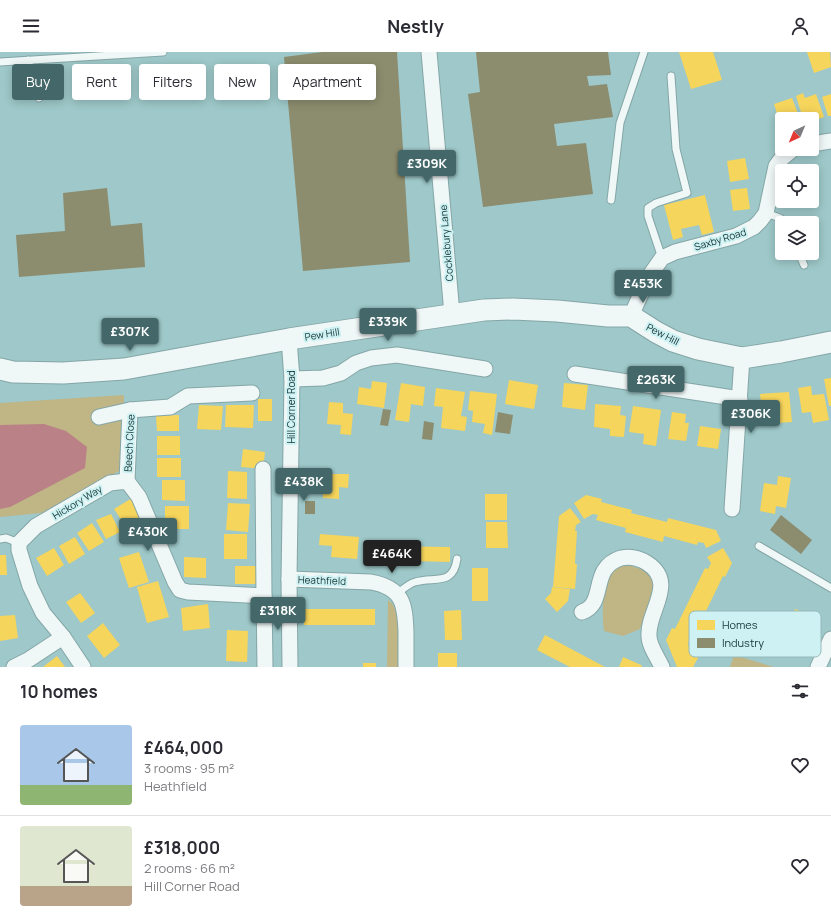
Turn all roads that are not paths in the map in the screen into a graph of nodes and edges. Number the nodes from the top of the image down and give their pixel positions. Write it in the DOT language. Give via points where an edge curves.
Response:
graph roads {
  1 [pos="163,52"];
  2 [pos="429,52"];
  3 [pos="644,52"];
  4 [pos="84,54"];
  5 [pos="28,60"];
  6 [pos="0,62"];
  7 [pos="29,64"];
  8 [pos="671,76"];
  9 [pos="831,142"];
  10 [pos="819,143"];
  11 [pos="785,156"];
  12 [pos="611,200"];
  13 [pos="766,213"];
  14 [pos="775,216"];
  15 [pos="662,258"];
  16 [pos="802,260"];
  17 [pos="804,265"];
  18 [pos="452,314"];
  19 [pos="631,316"];
  20 [pos="289,339"];
  21 [pos="831,342"];
  22 [pos="742,358"];
  23 [pos="485,369"];
  24 [pos="4,372"];
  25 [pos="575,374"];
  26 [pos="292,378"];
  27 [pos="252,393"];
  28 [pos="740,399"];
  29 [pos="130,410"];
  30 [pos="99,417"];
  31 [pos="263,469"];
  32 [pos="127,481"];
  33 [pos="732,509"];
  34 [pos="0,539"];
  35 [pos="19,543"];
  36 [pos="759,546"];
  37 [pos="457,559"];
  38 [pos="289,579"];
  39 [pos="831,588"];
  40 [pos="397,594"];
  41 [pos="264,596"];
  42 [pos="582,612"];
  43 [pos="63,637"];
  44 [pos="831,638"];
  45 [pos="14,667"];
  46 [pos="83,667"];
  47 [pos="265,667"];
  48 [pos="290,667"];
  49 [pos="406,667"];
  50 [pos="662,667"];
  51 [pos="818,667"];
  1 -- 4 [label="lane"];
  2 -- 18 [label="street, Cocklebury Lane"];
  3 -- 12 [label="lane" via="620,123"];
  4 -- 5 [label="lane"];
  5 -- 6 [label="lane"];
  5 -- 7 [label="lane"];
  8 -- 15 [label="lane" via="676,149 687,193 648,208 648,216"];
  9 -- 10 [label="street"];
  11 -- 13 [label="street, Saxby Road" via="776,166"];
  13 -- 14 [label="lane"];
  13 -- 15 [label="street, Saxby Road" via="746,232"];
  15 -- 19 [label="street" via="640,294"];
  16 -- 17 [label="lane"];
  18 -- 19 [label="main road, Pew Hill" via="513,310"];
  18 -- 20 [label="main road, Pew Hill"];
  19 -- 22 [label="main road, Pew Hill" via="673,341"];
  20 -- 24 [label="main road, Pew Hill" via="124,369 63,373"];
  20 -- 26 [label="street, Hill Corner Road"];
  21 -- 22 [label="main road, Pew Hill"];
  22 -- 28 [label="street"];
  23 -- 26 [label="street" via="397,355 371,358 356,363 341,373 323,378"];
  25 -- 28 [label="street"];
  26 -- 38 [label="street, Hill Corner Road"];
  27 -- 29 [label="street, Beech Close" via="188,396 170,407"];
  28 -- 33 [label="street"];
  29 -- 30 [label="street"];
  29 -- 32 [label="street, Beech Close"];
  31 -- 41 [label="street"];
  32 -- 35 [label="street, Hickory Way" via="110,482 36,526"];
  32 -- 41 [label="street" via="139,497 180,590"];
  34 -- 35 [label="lane" via="6,538"];
  35 -- 43 [label="street" via="30,586 43,613"];
  36 -- 39 [label="lane"];
  37 -- 40 [label="lane" via="450,576 440,580 412,583"];
  38 -- 40 [label="street, Heathfield" via="371,582"];
  38 -- 48 [label="street, Hill Corner Road"];
  40 -- 49 [label="street" via="405,609"];
  41 -- 47 [label="street"];
  42 -- 50 [label="street" via="594,603 599,582 610,563 630,557 652,566 659,576 661,586 649,637"];
  43 -- 45 [label="street"];
  43 -- 46 [label="street"];
  44 -- 51 [label="street"];
}
